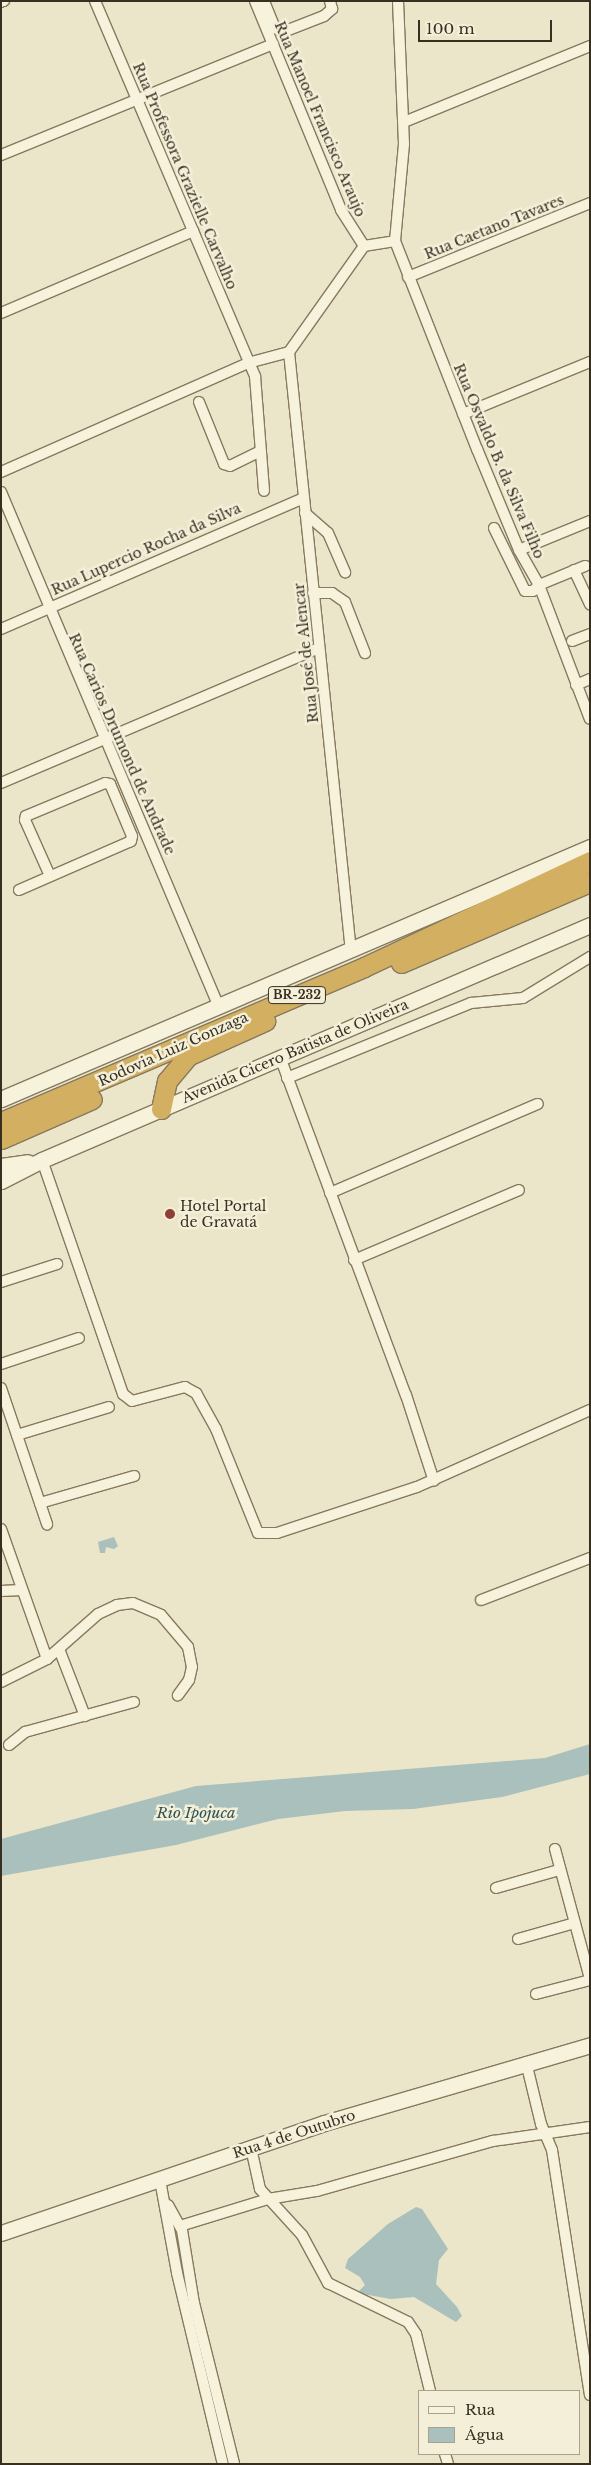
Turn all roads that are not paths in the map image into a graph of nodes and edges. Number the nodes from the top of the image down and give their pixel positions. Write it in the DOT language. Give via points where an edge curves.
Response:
graph roads {
  1 [pos="95,1"];
  2 [pos="255,1"];
  3 [pos="264,1"];
  4 [pos="330,1"];
  5 [pos="398,1"];
  6 [pos="273,44"];
  7 [pos="590,46"];
  8 [pos="139,98"];
  9 [pos="404,122"];
  10 [pos="1,155"];
  11 [pos="590,203"];
  12 [pos="194,231"];
  13 [pos="395,241"];
  14 [pos="364,246"];
  15 [pos="408,277"];
  16 [pos="1,313"];
  17 [pos="289,352"];
  18 [pos="590,362"];
  19 [pos="248,363"];
  20 [pos="199,402"];
  21 [pos="463,414"];
  22 [pos="261,450"];
  23 [pos="1,472"];
  24 [pos="264,491"];
  25 [pos="1,492"];
  26 [pos="303,498"];
  27 [pos="305,513"];
  28 [pos="590,521"];
  29 [pos="494,528"];
  30 [pos="519,550"];
  31 [pos="585,566"];
  32 [pos="574,570"];
  33 [pos="346,572"];
  34 [pos="539,585"];
  35 [pos="313,593"];
  36 [pos="590,605"];
  37 [pos="48,608"];
  38 [pos="1,629"];
  39 [pos="590,634"];
  40 [pos="572,641"];
  41 [pos="319,648"];
  42 [pos="365,653"];
  43 [pos="590,679"];
  44 [pos="576,685"];
  45 [pos="590,719"];
  46 [pos="105,738"];
  47 [pos="1,783"];
  48 [pos="134,806"];
  49 [pos="122,812"];
  50 [pos="590,847"];
  51 [pos="590,861"];
  52 [pos="50,876"];
  53 [pos="590,882"];
  54 [pos="19,890"];
  55 [pos="590,925"];
  56 [pos="351,952"];
  57 [pos="590,957"];
  58 [pos="219,1007"];
  59 [pos="188,1056"];
  60 [pos="280,1057"];
  61 [pos="287,1078"];
  62 [pos="1,1099"];
  63 [pos="538,1104"];
  64 [pos="161,1109"];
  65 [pos="1,1122"];
  66 [pos="1,1139"];
  67 [pos="42,1160"];
  68 [pos="1,1166"];
  69 [pos="1,1180"];
  70 [pos="519,1190"];
  71 [pos="330,1193"];
  72 [pos="354,1260"];
  73 [pos="57,1264"];
  74 [pos="1,1282"];
  75 [pos="79,1338"];
  76 [pos="1,1364"];
  77 [pos="1,1388"];
  78 [pos="108,1408"];
  79 [pos="590,1410"];
  80 [pos="17,1435"];
  81 [pos="134,1476"];
  82 [pos="434,1480"];
  83 [pos="40,1503"];
  84 [pos="47,1524"];
  85 [pos="1,1529"];
  86 [pos="590,1558"];
  87 [pos="22,1590"];
  88 [pos="1,1591"];
  89 [pos="481,1600"];
  90 [pos="59,1649"];
  91 [pos="47,1659"];
  92 [pos="1,1682"];
  93 [pos="178,1695"];
  94 [pos="134,1702"];
  95 [pos="85,1716"];
  96 [pos="9,1745"];
  97 [pos="555,1849"];
  98 [pos="559,1870"];
  99 [pos="496,1888"];
  100 [pos="575,1923"];
  101 [pos="518,1939"];
  102 [pos="590,1979"];
  103 [pos="536,1994"];
  104 [pos="590,2045"];
  105 [pos="526,2062"];
  106 [pos="590,2126"];
  107 [pos="546,2133"];
  108 [pos="250,2148"];
  109 [pos="160,2180"];
  110 [pos="268,2199"];
  111 [pos="166,2202"];
  112 [pos="180,2226"];
  113 [pos="1,2234"];
  114 [pos="430,2390"];
  115 [pos="590,2394"];
  116 [pos="222,2464"];
  117 [pos="234,2464"];
  1 -- 8 [label="street, Rua Professora Grazielle Carvalho"];
  2 -- 6 [label="street, Rua Manoel Francisco Araujo"];
  3 -- 4 [label="street, Rua Manoel Francisco Araujo" via="275,28 283,32 324,16 332,10"];
  5 -- 9 [label="street"];
  6 -- 8 [label="street"];
  6 -- 14 [label="street, Rua Manoel Francisco Araujo" via="342,210"];
  7 -- 9 [label="street"];
  8 -- 10 [label="street"];
  8 -- 12 [label="street, Rua Professora Grazielle Carvalho"];
  9 -- 13 [label="street"];
  11 -- 15 [label="street, Rua Caetano Tavares"];
  12 -- 16 [label="street"];
  12 -- 19 [label="street, Rua Professora Grazielle Carvalho"];
  13 -- 14 [label="street"];
  13 -- 15 [label="street, Rua Osvaldo B. da Silva Filho"];
  14 -- 17 [label="street"];
  15 -- 21 [label="street, Rua Osvaldo B. da Silva Filho"];
  17 -- 19 [label="street"];
  17 -- 26 [label="street, Rua José de Alencar"];
  18 -- 21 [label="street"];
  19 -- 22 [label="street, Rua Professora Grazielle Carvalho" via="257,386"];
  19 -- 23 [label="street"];
  20 -- 22 [label="street" via="224,464 230,466"];
  21 -- 30 [label="street, Rua Osvaldo B. da Silva Filho"];
  22 -- 24 [label="street, Rua Professora Grazielle Carvalho"];
  25 -- 37 [label="street, Rua Carios Drumond de Andrade"];
  26 -- 27 [label="street, Rua José de Alencar"];
  26 -- 37 [label="street, Rua Lupercio Rocha da Silva"];
  27 -- 33 [label="street" via="328,532"];
  27 -- 35 [label="street, Rua José de Alencar"];
  28 -- 30 [label="street"];
  29 -- 34 [label="street" via="522,588 533,591"];
  30 -- 34 [label="street, Rua Osvaldo B. da Silva Filho"];
  31 -- 32 [label="street"];
  32 -- 34 [label="street"];
  32 -- 36 [label="street"];
  34 -- 44 [label="street, Rua Osvaldo B. da Silva Filho"];
  35 -- 41 [label="street, Rua José de Alencar"];
  35 -- 42 [label="street" via="332,593 345,602"];
  37 -- 38 [label="street, Rua Lupercio Rocha da Silva"];
  37 -- 46 [label="street, Rua Carios Drumond de Andrade"];
  39 -- 40 [label="street"];
  41 -- 46 [label="street"];
  41 -- 56 [label="street, Rua José de Alencar"];
  43 -- 44 [label="street"];
  44 -- 45 [label="street, Rua Osvaldo B. da Silva Filho"];
  46 -- 47 [label="street"];
  46 -- 48 [label="street, Rua Carios Drumond de Andrade"];
  48 -- 49 [label="street"];
  48 -- 58 [label="street, Rua Carios Drumond de Andrade"];
  49 -- 52 [label="street" via="131,841"];
  49 -- 52 [label="street" via="112,786 105,783 26,816"];
  50 -- 56 [label="main road"];
  51 -- 65 [label="highway, Rodovia Luiz Gonzaga / BR-232" via="364,967"];
  52 -- 54 [label="street"];
  53 -- 59 [label="highway, Rodovia Luiz Gonzaga / BR-232"];
  55 -- 60 [label="main road, Avenida Cicero Batista de Oliveira"];
  56 -- 58 [label="main road"];
  57 -- 61 [label="street" via="523,998 472,1003"];
  58 -- 62 [label="main road"];
  59 -- 64 [label="highway" via="167,1081"];
  59 -- 66 [label="highway, Rodovia Luiz Gonzaga / BR-232"];
  60 -- 61 [label="street"];
  60 -- 64 [label="main road, Avenida Cicero Batista de Oliveira"];
  61 -- 71 [label="street"];
  63 -- 71 [label="street"];
  64 -- 67 [label="main road, Avenida Cicero Batista de Oliveira"];
  67 -- 68 [label="main road"];
  67 -- 69 [label="main road, Avenida Cicero Batista de Oliveira"];
  67 -- 82 [label="street" via="123,1394 132,1401 185,1387 196,1393 216,1429 258,1533 277,1532"];
  70 -- 72 [label="street"];
  71 -- 72 [label="street"];
  72 -- 82 [label="street" via="406,1395"];
  73 -- 74 [label="street"];
  75 -- 76 [label="street"];
  77 -- 80 [label="street"];
  78 -- 80 [label="street"];
  79 -- 82 [label="street"];
  80 -- 83 [label="street"];
  81 -- 83 [label="street"];
  83 -- 84 [label="street"];
  85 -- 87 [label="street"];
  86 -- 89 [label="street"];
  87 -- 88 [label="street"];
  87 -- 91 [label="street"];
  90 -- 91 [label="street"];
  90 -- 93 [label="street" via="98,1614 117,1604 133,1603 148,1607 173,1626 188,1647 192,1667 190,1680"];
  90 -- 95 [label="street"];
  91 -- 92 [label="street"];
  94 -- 95 [label="street"];
  95 -- 96 [label="street" via="25,1732"];
  97 -- 98 [label="street"];
  98 -- 99 [label="street"];
  98 -- 100 [label="street"];
  100 -- 101 [label="street"];
  100 -- 102 [label="street"];
  102 -- 103 [label="street"];
  104 -- 105 [label="main road, Rua 4 de Outubro"];
  105 -- 107 [label="street"];
  105 -- 108 [label="main road, Rua 4 de Outubro"];
  106 -- 107 [label="street"];
  107 -- 110 [label="street" via="494,2141 317,2191"];
  107 -- 115 [label="street" via="552,2150"];
  108 -- 109 [label="main road, Rua 4 de Outubro"];
  108 -- 110 [label="street" via="257,2180"];
  109 -- 111 [label="street"];
  109 -- 113 [label="main road, Rua 4 de Outubro"];
  110 -- 112 [label="street"];
  110 -- 114 [label="street" via="302,2236 332,2287 398,2314 408,2322 416,2334"];
  111 -- 112 [label="street"];
  111 -- 116 [label="street" via="178,2273"];
  112 -- 117 [label="street" via="194,2303"];
}
